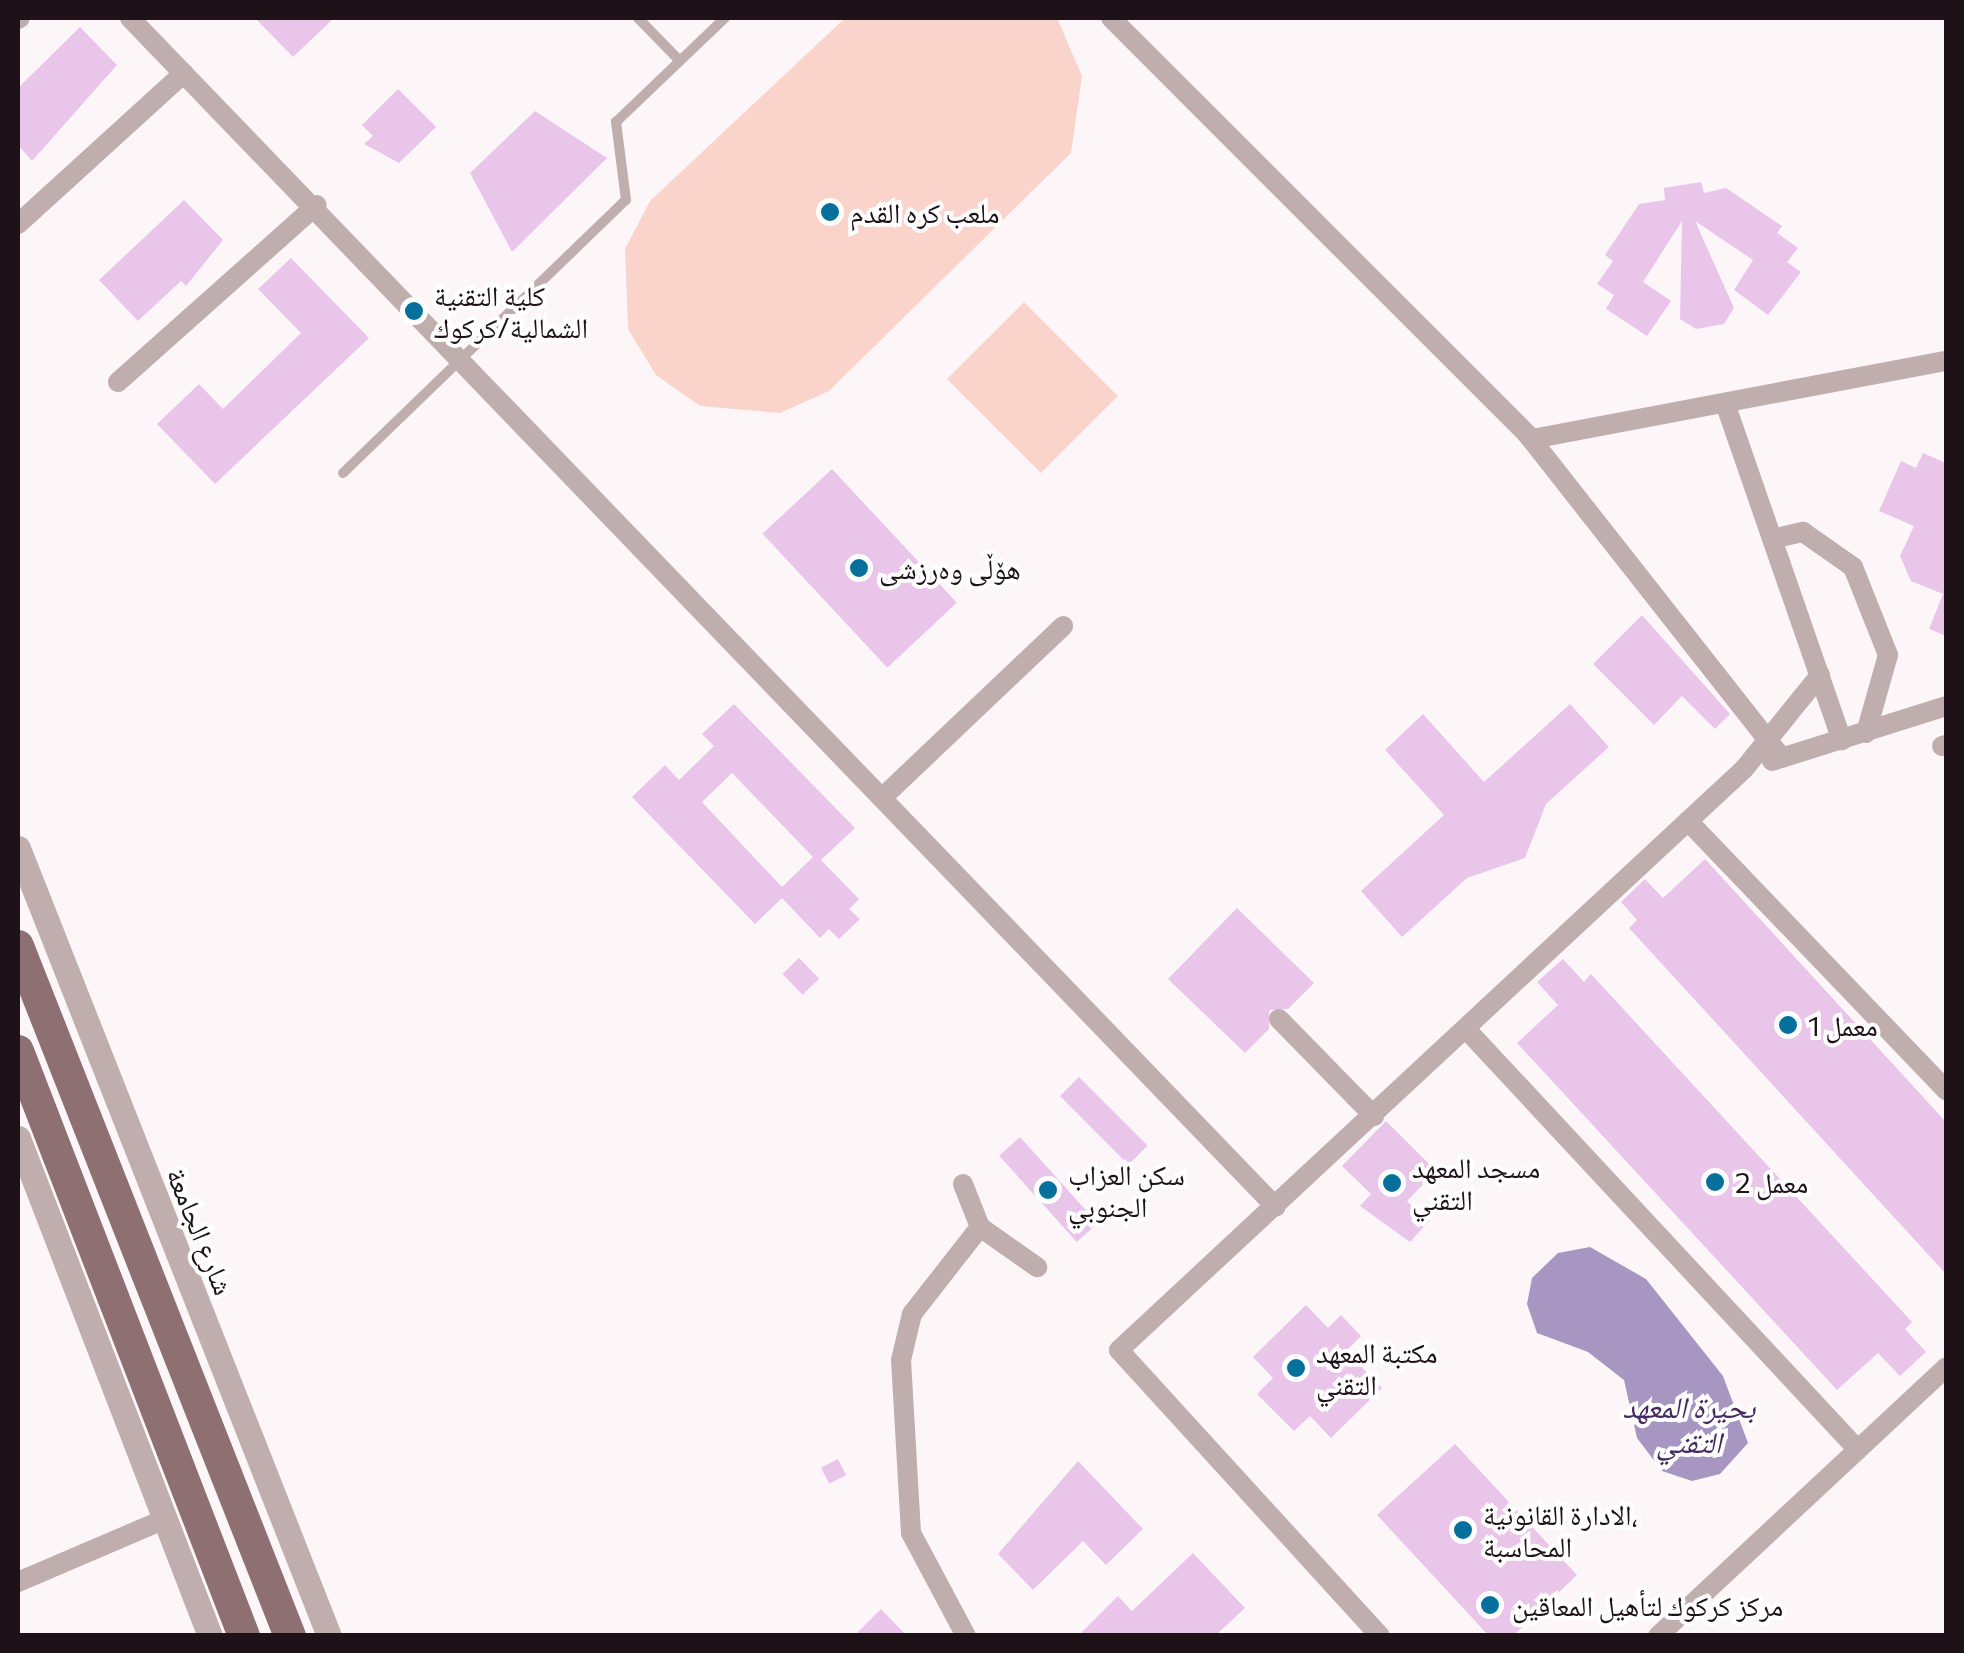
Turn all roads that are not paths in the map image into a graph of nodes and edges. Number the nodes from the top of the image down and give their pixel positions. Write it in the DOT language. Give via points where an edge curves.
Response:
graph roads {
  1 [pos="130,18"];
  2 [pos="638,18"];
  3 [pos="725,18"];
  4 [pos="1111,18"];
  5 [pos="680,61"];
  6 [pos="184,73"];
  7 [pos="318,205"];
  8 [pos="18,224"];
  9 [pos="463,357"];
  10 [pos="1946,361"];
  11 [pos="118,382"];
  12 [pos="1725,403"];
  13 [pos="1532,439"];
  14 [pos="343,473"];
  15 [pos="1772,539"];
  16 [pos="1062,626"];
  17 [pos="1820,675"];
  18 [pos="1946,706"];
  19 [pos="1866,733"];
  20 [pos="1768,739"];
  21 [pos="1842,740"];
  22 [pos="1782,758"];
  23 [pos="1744,769"];
  24 [pos="884,796"];
  25 [pos="1688,821"];
  26 [pos="18,848"];
  27 [pos="18,946"];
  28 [pos="1279,1018"];
  29 [pos="1466,1030"];
  30 [pos="18,1051"];
  31 [pos="1946,1090"];
  32 [pos="1374,1116"];
  33 [pos="18,1138"];
  34 [pos="963,1184"];
  35 [pos="1276,1206"];
  36 [pos="980,1227"];
  37 [pos="1038,1266"];
  38 [pos="1946,1367"];
  39 [pos="1858,1450"];
  40 [pos="166,1519"];
  41 [pos="18,1582"];
  42 [pos="210,1636"];
  43 [pos="244,1636"];
  44 [pos="290,1636"];
  45 [pos="329,1636"];
  46 [pos="966,1636"];
  47 [pos="1380,1636"];
  48 [pos="1658,1636"];
  1 -- 6 [label="street"];
  2 -- 5 [label="lane"];
  3 -- 5 [label="lane"];
  4 -- 13 [label="street"];
  5 -- 9 [label="lane" via="616,122 626,200"];
  6 -- 7 [label="street"];
  6 -- 8 [label="street"];
  7 -- 9 [label="street"];
  7 -- 11 [label="street"];
  9 -- 14 [label="lane"];
  9 -- 24 [label="street"];
  10 -- 12 [label="street"];
  12 -- 13 [label="street"];
  12 -- 15 [label="street"];
  13 -- 20 [label="street"];
  15 -- 17 [label="street"];
  15 -- 19 [label="street" via="1804,532 1853,567 1888,655"];
  16 -- 24 [label="street"];
  17 -- 20 [label="street"];
  17 -- 21 [label="street"];
  18 -- 19 [label="street"];
  19 -- 21 [label="street"];
  20 -- 22 [label="street"];
  20 -- 23 [label="street"];
  21 -- 22 [label="street"];
  22 -- 23 [label="street"];
  23 -- 25 [label="street"];
  24 -- 35 [label="street"];
  25 -- 29 [label="street"];
  25 -- 31 [label="street"];
  26 -- 45 [label="street, شارع الجامعة"];
  27 -- 44 [label="main road"];
  28 -- 32 [label="street"];
  29 -- 32 [label="street"];
  29 -- 39 [label="street"];
  30 -- 43 [label="main road"];
  32 -- 35 [label="street"];
  33 -- 40 [label="street"];
  34 -- 36 [label="street"];
  35 -- 47 [label="street" via="1119,1350"];
  36 -- 37 [label="street"];
  36 -- 46 [label="street" via="912,1314 902,1360 911,1533"];
  38 -- 39 [label="street"];
  39 -- 48 [label="street"];
  40 -- 41 [label="street"];
  40 -- 42 [label="street"];
}
